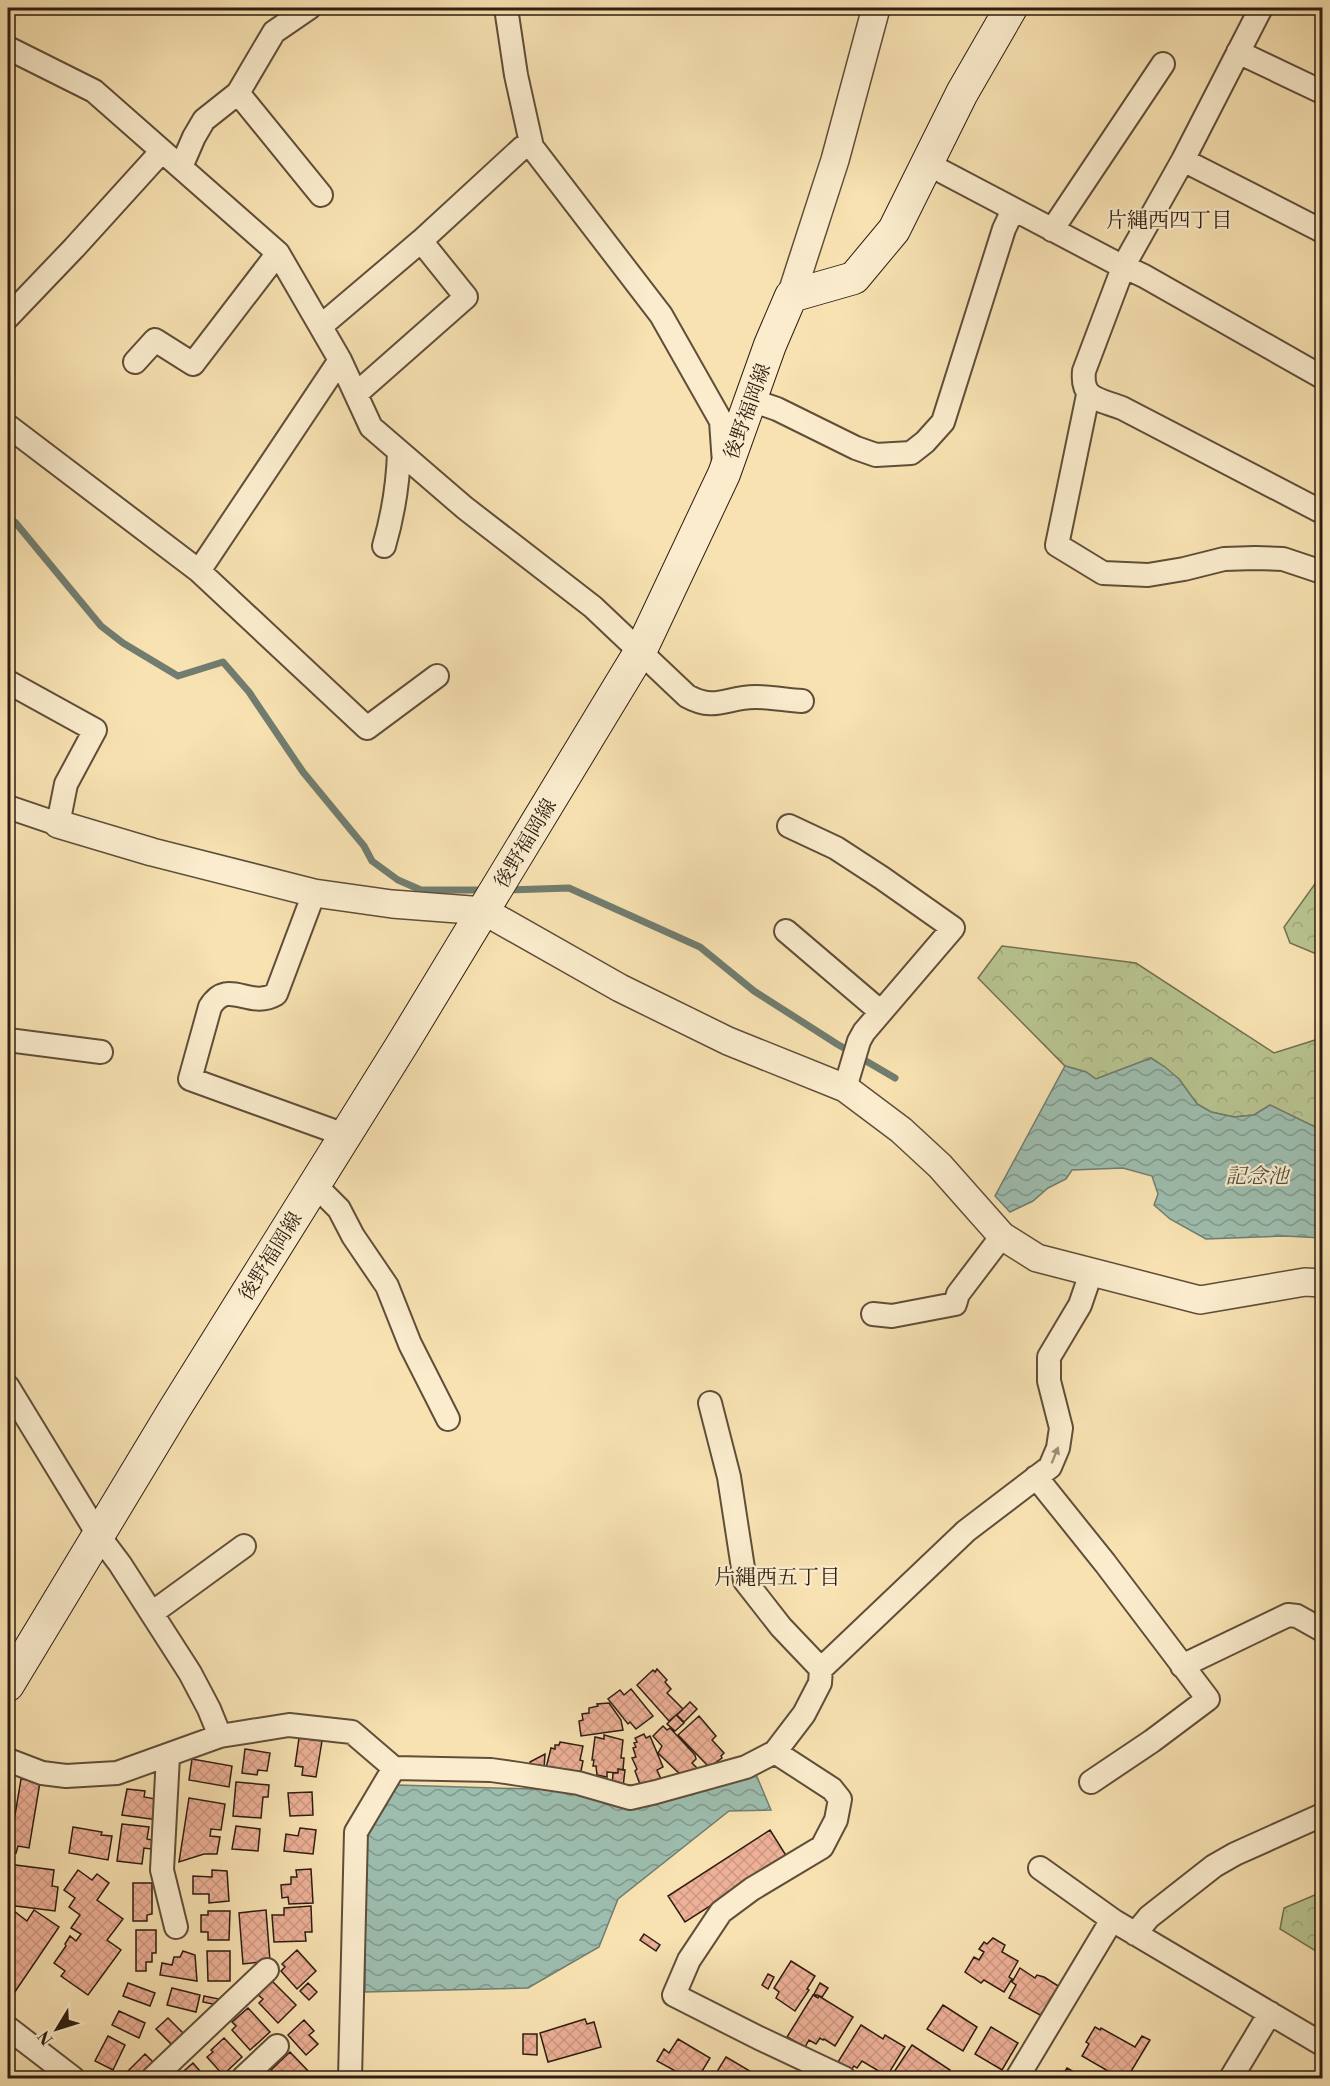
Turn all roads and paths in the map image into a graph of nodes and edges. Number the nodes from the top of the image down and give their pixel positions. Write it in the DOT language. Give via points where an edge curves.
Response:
graph roads {
  1 [pos="309,8"];
  2 [pos="506,8"];
  3 [pos="876,8"];
  4 [pos="1011,8"];
  5 [pos="1261,8"];
  6 [pos="8,48"];
  7 [pos="1238,52"];
  8 [pos="1163,64"];
  9 [pos="1323,92"];
  10 [pos="238,93"];
  11 [pos="531,144"];
  12 [pos="162,151"];
  13 [pos="1183,160"];
  14 [pos="926,163"];
  15 [pos="181,167"];
  16 [pos="321,195"];
  17 [pos="1013,210"];
  18 [pos="1052,230"];
  19 [pos="1323,231"];
  20 [pos="421,241"];
  21 [pos="278,253"];
  22 [pos="1124,265"];
  23 [pos="791,296"];
  24 [pos="8,317"];
  25 [pos="321,326"];
  26 [pos="340,360"];
  27 [pos="135,362"];
  28 [pos="1323,377"];
  29 [pos="356,394"];
  30 [pos="1088,395"];
  31 [pos="751,400"];
  32 [pos="8,426"];
  33 [pos="399,452"];
  34 [pos="724,474"];
  35 [pos="1323,512"];
  36 [pos="384,546"];
  37 [pos="199,571"];
  38 [pos="1323,572"];
  39 [pos="640,652"];
  40 [pos="437,676"];
  41 [pos="8,682"];
  42 [pos="802,701"];
  43 [pos="8,807"];
  44 [pos="58,824"];
  45 [pos="789,826"];
  46 [pos="314,893"];
  47 [pos="484,911"];
  48 [pos="786,932"];
  49 [pos="882,1012"];
  50 [pos="8,1040"];
  51 [pos="101,1052"];
  52 [pos="845,1088"];
  53 [pos="345,1135"];
  54 [pos="315,1185"];
  55 [pos="1002,1236"];
  56 [pos="1091,1273"];
  57 [pos="1323,1283"];
  58 [pos="873,1314"];
  59 [pos="8,1387"];
  60 [pos="710,1403"];
  61 [pos="448,1419"];
  62 [pos="1036,1477"];
  63 [pos="99,1536"];
  64 [pos="244,1546"];
  65 [pos="152,1613"];
  66 [pos="1323,1630"];
  67 [pos="1182,1666"];
  68 [pos="821,1669"];
  69 [pos="8,1685"];
  70 [pos="220,1736"];
  71 [pos="775,1752"];
  72 [pos="168,1756"];
  73 [pos="8,1760"];
  74 [pos="394,1768"];
  75 [pos="1091,1782"];
  76 [pos="1323,1815"];
  77 [pos="1040,1868"];
  78 [pos="1114,1922"];
  79 [pos="176,1927"];
  80 [pos="1135,1934"];
  81 [pos="267,1970"];
  82 [pos="1270,2013"];
  83 [pos="8,2028"];
  84 [pos="1323,2044"];
  85 [pos="277,2046"];
  86 [pos="73,2079"];
  87 [pos="153,2079"];
  88 [pos="243,2079"];
  89 [pos="350,2079"];
  90 [pos="844,2079"];
  91 [pos="1017,2079"];
  92 [pos="1231,2079"];
  1 -- 10 [label="street" via="274,32"];
  2 -- 11 [label="street"];
  3 -- 23 [label="street" via="835,160"];
  4 -- 14 [label="main road"];
  5 -- 7 [label="street"];
  6 -- 12 [label="street" via="94,91"];
  7 -- 9 [label="street"];
  7 -- 13 [label="street"];
  8 -- 18 [label="street"];
  10 -- 15 [label="street" via="204,120"];
  10 -- 16 [label="street"];
  11 -- 20 [label="street"];
  11 -- 34 [label="street" via="661,315 721,421"];
  12 -- 15 [label="street"];
  12 -- 24 [label="street"];
  13 -- 19 [label="street"];
  13 -- 22 [label="street"];
  14 -- 17 [label="street"];
  14 -- 23 [label="main road" via="894,230 854,278"];
  15 -- 21 [label="street"];
  17 -- 18 [label="street"];
  17 -- 31 [label="street" via="943,422 911,453 876,455"];
  18 -- 22 [label="street"];
  20 -- 25 [label="street"];
  20 -- 29 [label="street" via="466,297"];
  21 -- 25 [label="street"];
  21 -- 27 [label="street" via="193,364 155,340"];
  22 -- 28 [label="street"];
  22 -- 30 [label="street" via="1084,371 1082,385"];
  23 -- 31 [label="main road, 後野福岡線"];
  25 -- 26 [label="street"];
  26 -- 29 [label="street"];
  26 -- 37 [label="street"];
  29 -- 33 [label="street" via="371,427"];
  30 -- 35 [label="street" via="1122,408"];
  30 -- 38 [label="street" via="1057,545 1102,573 1148,575 1224,559 1255,558 1283,559"];
  31 -- 34 [label="main road, 後野福岡線"];
  32 -- 37 [label="street"];
  33 -- 36 [label="street" via="398,482"];
  33 -- 39 [label="street" via="593,607"];
  34 -- 39 [label="main road, 後野福岡線"];
  37 -- 40 [label="street" via="367,728"];
  39 -- 42 [label="street" via="698,702 717,705 753,697"];
  39 -- 47 [label="main road, 後野福岡線"];
  41 -- 44 [label="street" via="95,730 66,784"];
  43 -- 44 [label="street"];
  44 -- 46 [label="street"];
  45 -- 49 [label="street" via="836,849 953,928"];
  46 -- 47 [label="street"];
  46 -- 53 [label="street" via="276,994 257,1000 228,993 216,998 190,1079"];
  47 -- 52 [label="street" via="620,988 718,1036"];
  47 -- 53 [label="main road, 後野福岡線"];
  48 -- 49 [label="street"];
  49 -- 52 [label="street" via="859,1041"];
  50 -- 51 [label="street"];
  52 -- 55 [label="street" via="901,1130 940,1166"];
  53 -- 54 [label="main road, 後野福岡線"];
  54 -- 61 [label="street" via="339,1209 387,1286 410,1344"];
  54 -- 63 [label="main road, 後野福岡線"];
  55 -- 56 [label="street" via="1037,1258"];
  55 -- 58 [label="street" via="958,1294 955,1304 892,1316"];
  56 -- 57 [label="street" via="1200,1300 1305,1282"];
  62 -- 56 [label="street, one-way" via="1050,1467 1061,1428 1049,1381 1049,1357 1080,1305"];
  59 -- 63 [label="street"];
  60 -- 68 [label="street" via="729,1477 745,1581"];
  62 -- 67 [label="street"];
  62 -- 68 [label="street" via="966,1531"];
  63 -- 65 [label="street"];
  63 -- 69 [label="main road, 後野福岡線"];
  64 -- 65 [label="street"];
  65 -- 70 [label="street" via="190,1673"];
  66 -- 67 [label="street" via="1288,1615"];
  67 -- 75 [label="street" via="1208,1700"];
  68 -- 71 [label="street" via="820,1683 804,1714"];
  70 -- 72 [label="street"];
  70 -- 74 [label="street" via="289,1725 352,1732"];
  71 -- 74 [label="street" via="746,1767 630,1798 578,1783 491,1770"];
  71 -- 90 [label="street" via="832,1789 840,1799 836,1820 822,1847 752,1888 721,1912 688,1960 674,1995"];
  72 -- 73 [label="street" via="127,1771 97,1775 42,1773"];
  72 -- 79 [label="street" via="162,1870"];
  74 -- 89 [label="street" via="356,1832"];
  76 -- 80 [label="street" via="1214,1866 1149,1917"];
  77 -- 78 [label="street"];
  78 -- 80 [label="street"];
  78 -- 91 [label="street"];
  80 -- 82 [label="street"];
  81 -- 87 [label="street"];
  82 -- 84 [label="street"];
  82 -- 92 [label="street"];
  83 -- 86 [label="street"];
  85 -- 88 [label="street"];
}
